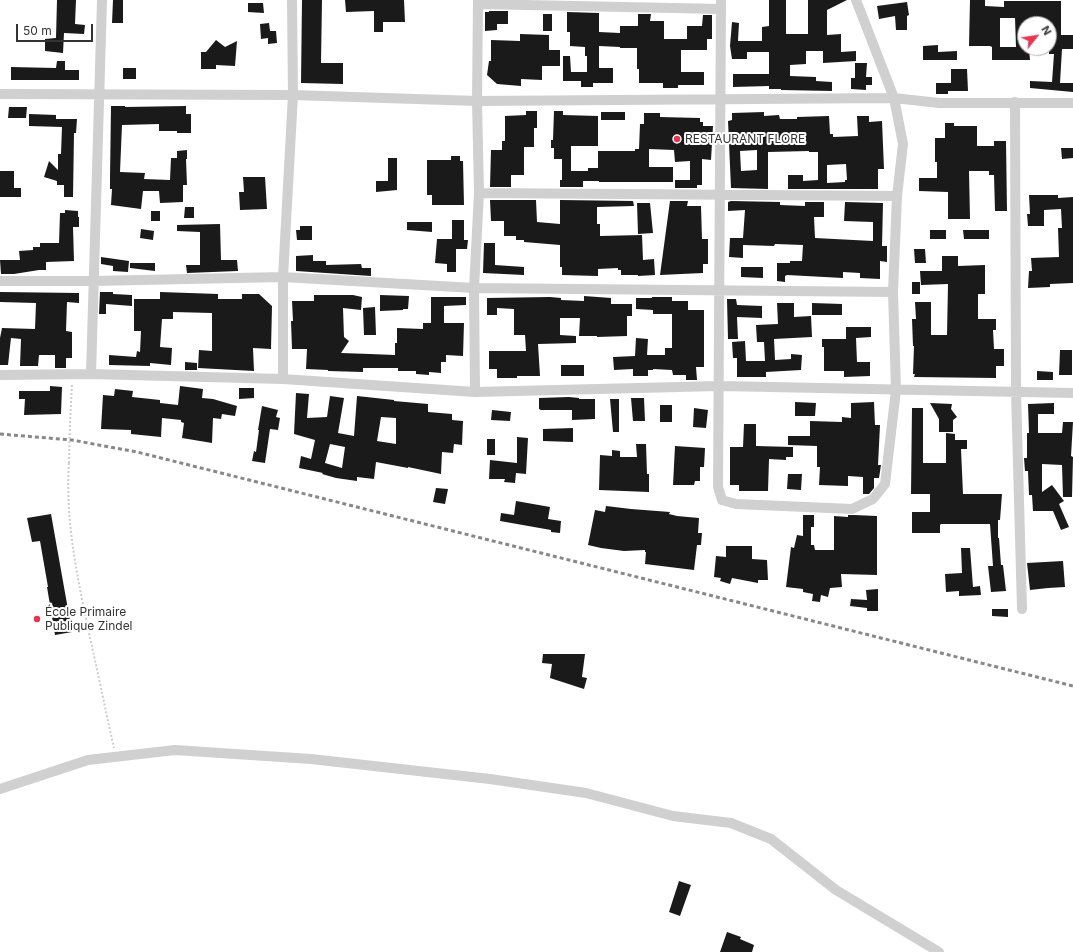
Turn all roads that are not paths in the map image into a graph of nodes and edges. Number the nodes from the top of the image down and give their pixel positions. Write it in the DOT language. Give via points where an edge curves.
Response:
graph roads {
  1 [pos="102,0"];
  2 [pos="292,0"];
  3 [pos="856,0"];
  4 [pos="478,2"];
  5 [pos="721,4"];
  6 [pos="98,93"];
  7 [pos="0,94"];
  8 [pos="293,94"];
  9 [pos="894,98"];
  10 [pos="720,100"];
  11 [pos="477,101"];
  12 [pos="1015,102"];
  13 [pos="1073,103"];
  14 [pos="479,193"];
  15 [pos="720,194"];
  16 [pos="897,196"];
  17 [pos="283,277"];
  18 [pos="0,281"];
  19 [pos="93,281"];
  20 [pos="474,288"];
  21 [pos="719,290"];
  22 [pos="893,292"];
  23 [pos="91,374"];
  24 [pos="0,375"];
  25 [pos="283,379"];
  26 [pos="720,386"];
  27 [pos="896,390"];
  28 [pos="475,392"];
  29 [pos="1016,392"];
  30 [pos="1073,393"];
  31 [pos="1022,609"];
  32 [pos="0,790"];
  33 [pos="939,952"];
  1 -- 6 [label="street"];
  2 -- 8 [label="street"];
  3 -- 9 [label="street"];
  4 -- 5 [label="street"];
  4 -- 11 [label="street"];
  5 -- 10 [label="street"];
  6 -- 7 [label="street"];
  6 -- 8 [label="street"];
  6 -- 19 [label="street"];
  8 -- 11 [label="street"];
  8 -- 17 [label="street"];
  9 -- 10 [label="street"];
  9 -- 12 [label="street" via="939,103"];
  9 -- 16 [label="street" via="903,144"];
  10 -- 11 [label="street"];
  10 -- 15 [label="street"];
  11 -- 14 [label="street"];
  12 -- 13 [label="street"];
  12 -- 29 [label="street"];
  14 -- 15 [label="street"];
  14 -- 20 [label="street"];
  15 -- 16 [label="street"];
  15 -- 21 [label="street"];
  16 -- 22 [label="street"];
  17 -- 19 [label="street"];
  17 -- 20 [label="street"];
  17 -- 25 [label="street"];
  18 -- 19 [label="street"];
  19 -- 23 [label="street"];
  20 -- 21 [label="street"];
  20 -- 28 [label="street"];
  21 -- 22 [label="street"];
  21 -- 26 [label="street"];
  22 -- 27 [label="street"];
  23 -- 24 [label="street"];
  23 -- 25 [label="street"];
  25 -- 28 [label="street"];
  26 -- 27 [label="street"];
  26 -- 27 [label="street" via="718,487 722,500 736,504 852,510 873,499 885,484"];
  26 -- 28 [label="street"];
  27 -- 29 [label="street"];
  29 -- 30 [label="street"];
  29 -- 31 [label="street"];
  32 -- 33 [label="street" via="88,760 175,750 318,760 490,779 586,793 673,816 731,823 771,839 836,890"];
}
